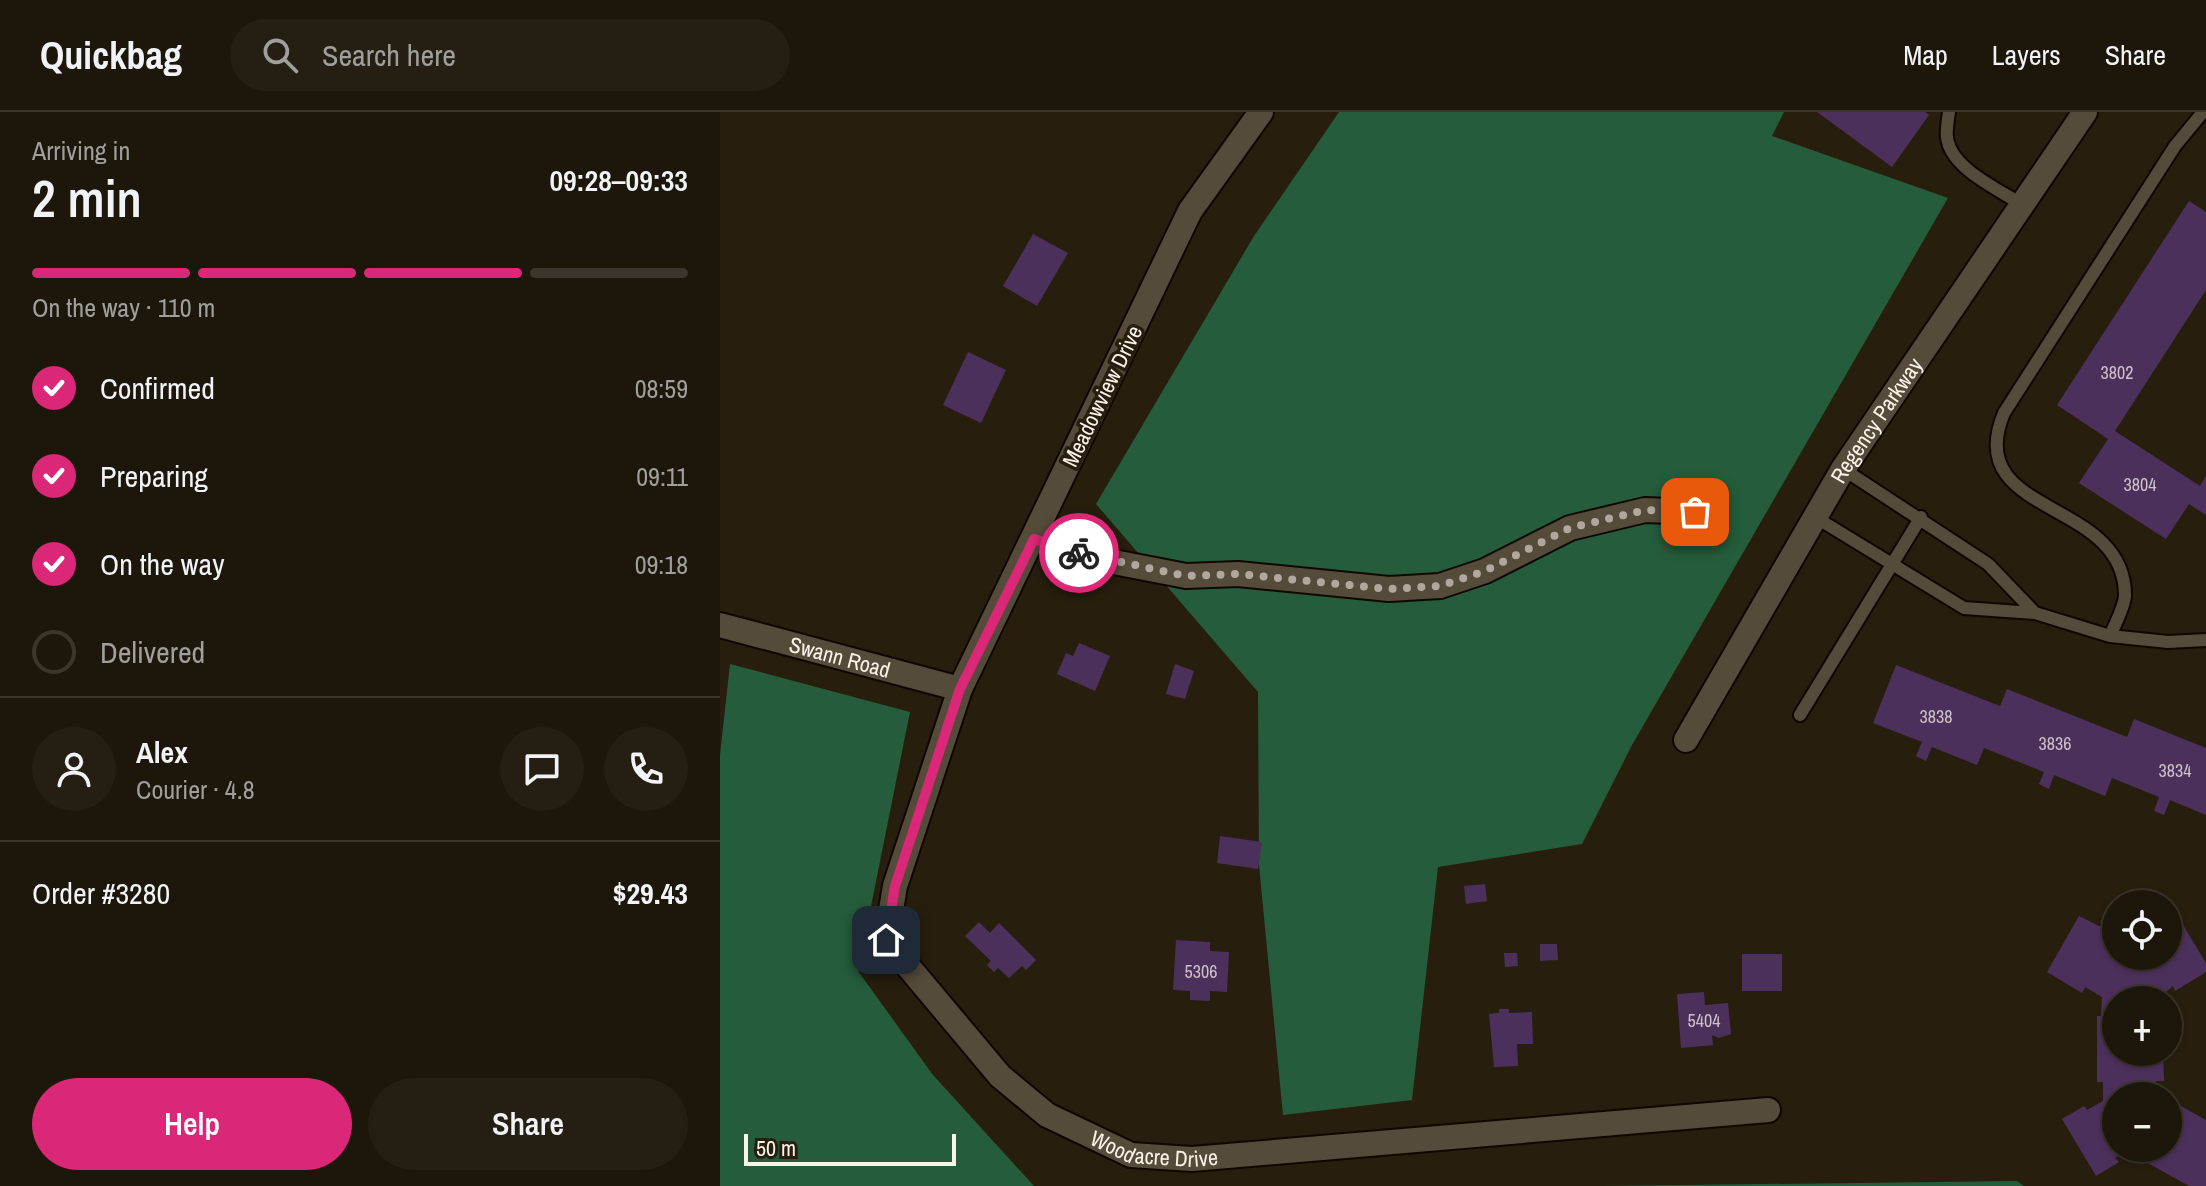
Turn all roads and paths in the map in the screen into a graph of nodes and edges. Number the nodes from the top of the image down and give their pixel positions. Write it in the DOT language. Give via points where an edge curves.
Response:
graph roads {
  1 [pos="1261,112"];
  2 [pos="1949,112"];
  3 [pos="2085,112"];
  4 [pos="2203,112"];
  5 [pos="2021,204"];
  6 [pos="1843,469"];
  7 [pos="1695,512"];
  8 [pos="1815,517"];
  9 [pos="1921,517"];
  10 [pos="1034,539"];
  11 [pos="1892,566"];
  12 [pos="2035,613"];
  13 [pos="720,625"];
  14 [pos="2110,636"];
  15 [pos="2206,640"];
  16 [pos="960,689"];
  17 [pos="1800,715"];
  18 [pos="1686,740"];
  19 [pos="1768,1110"];
  1 -- 10 [label="street, Meadowview Drive" via="1190,211"];
  2 -- 5 [label="lane" via="1946,139 1956,157"];
  3 -- 5 [label="street, Regency Parkway"];
  4 -- 14 [label="lane" via="2154,177 1995,433 1998,462 2010,482 2105,540 2122,569 2125,599"];
  5 -- 6 [label="street, Regency Parkway"];
  6 -- 8 [label="street, Regency Parkway"];
  6 -- 9 [label="lane"];
  7 -- 10 [label="street" via="1645,510 1570,528 1485,571 1440,586 1389,589 1238,574 1186,576 1093,558"];
  8 -- 11 [label="lane"];
  8 -- 18 [label="street, Regency Parkway"];
  9 -- 11 [label="lane"];
  9 -- 12 [label="lane" via="1988,564"];
  10 -- 16 [label="street, Meadowview Drive"];
  11 -- 12 [label="lane" via="1964,608"];
  11 -- 17 [label="lane"];
  12 -- 14 [label="lane"];
  13 -- 16 [label="street, Swann Road"];
  14 -- 15 [label="lane"];
  16 -- 19 [label="street, Woodacre Drive" via="895,886 886,940 1000,1076 1047,1115 1131,1155 1192,1159"];
}
